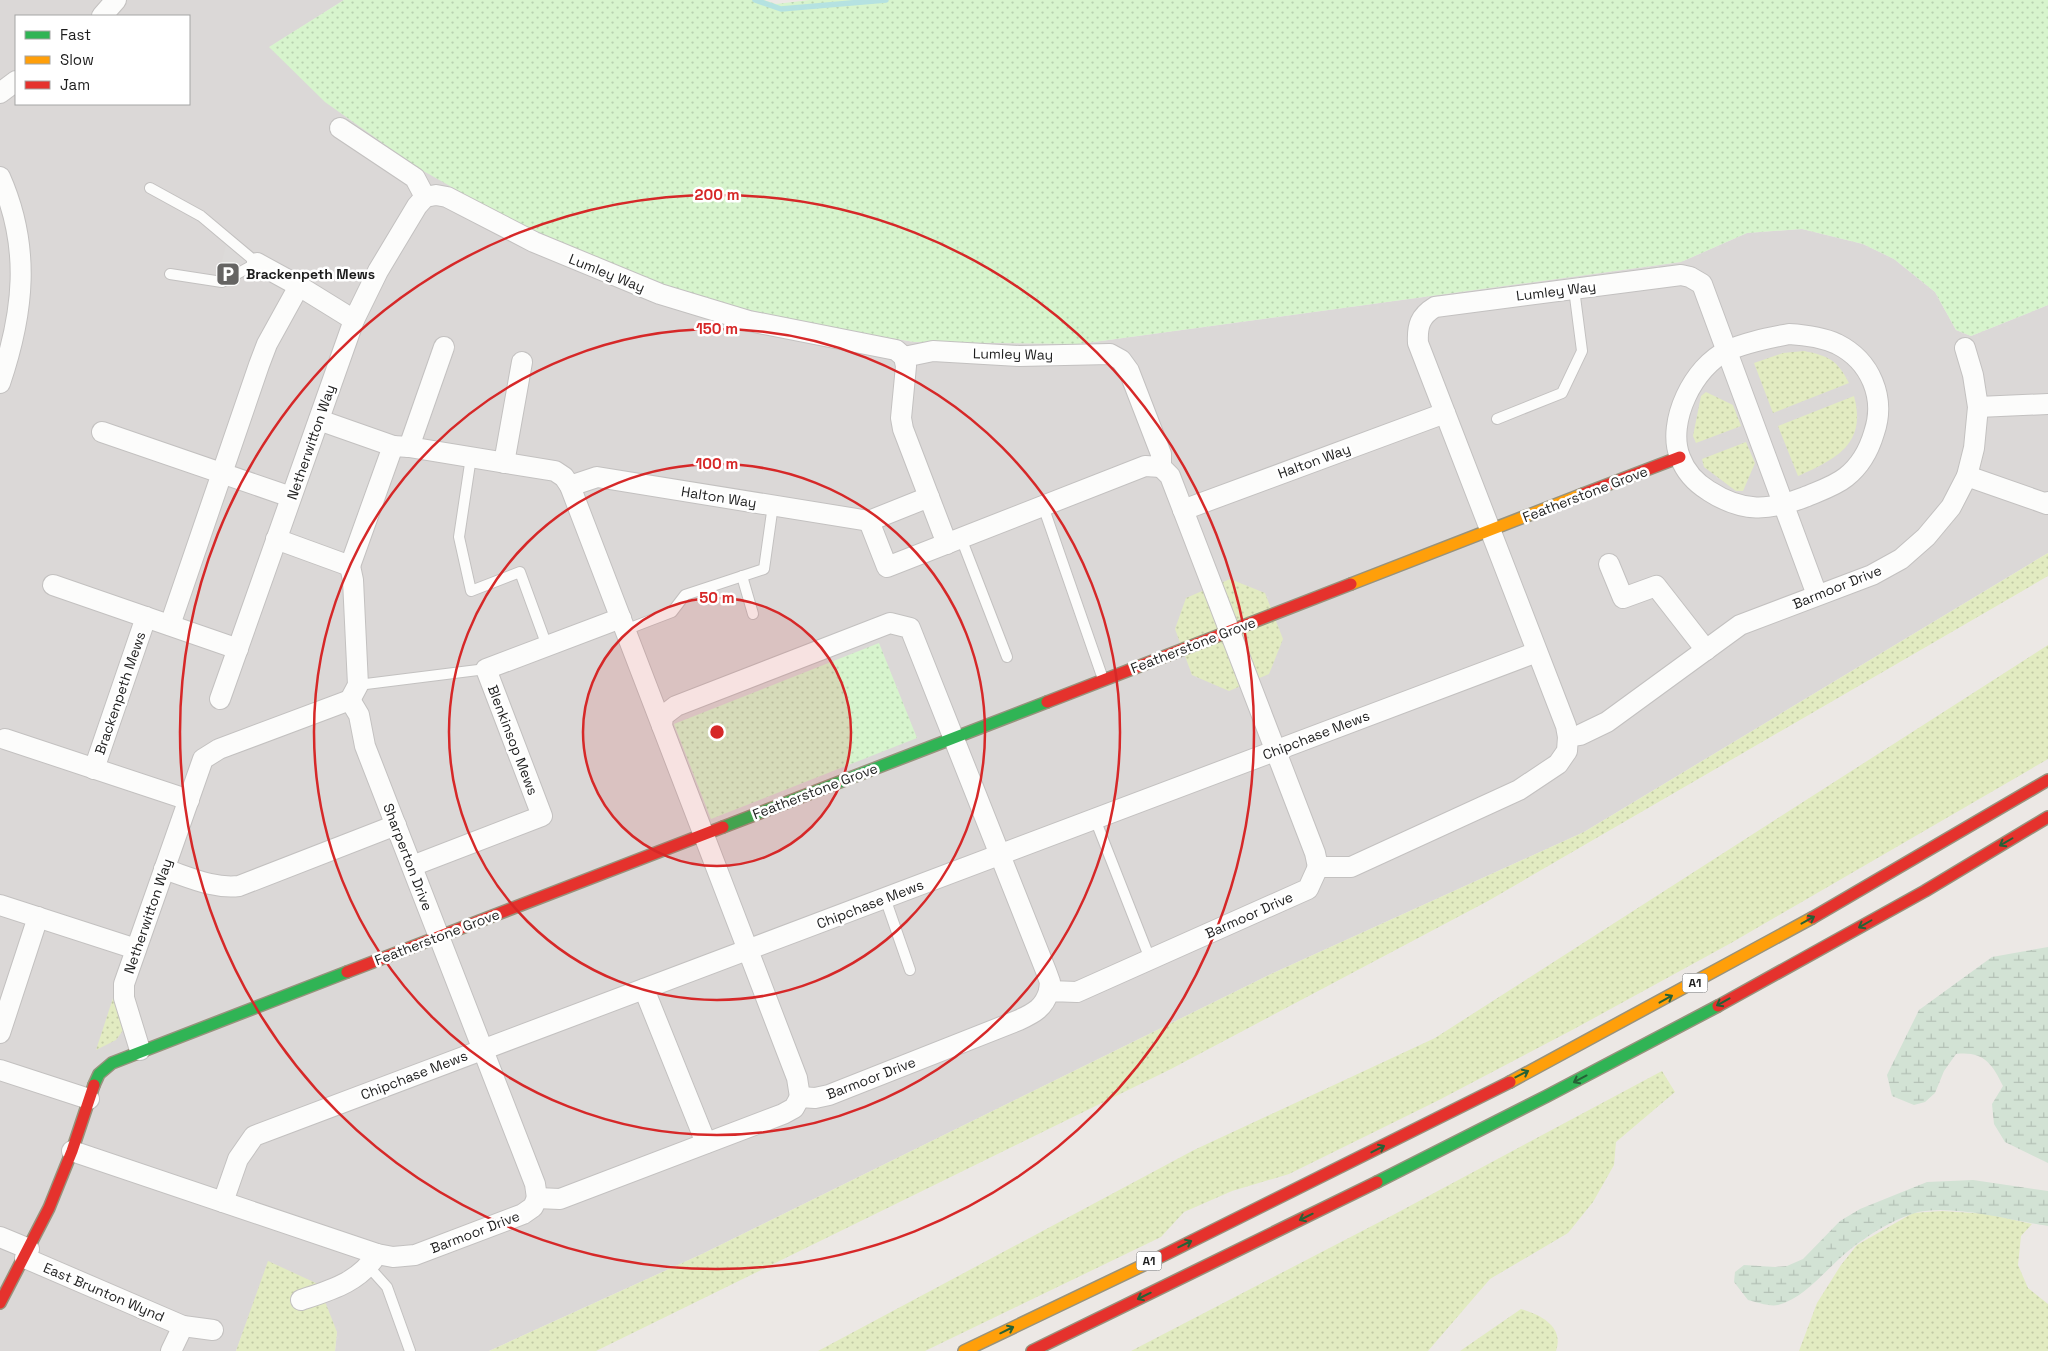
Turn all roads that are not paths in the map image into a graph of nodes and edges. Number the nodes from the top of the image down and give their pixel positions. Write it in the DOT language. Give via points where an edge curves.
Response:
graph roads {
  1 [pos="116,0"];
  2 [pos="103,15"];
  3 [pos="15,82"];
  4 [pos="0,93"];
  5 [pos="340,128"];
  6 [pos="0,177"];
  7 [pos="150,188"];
  8 [pos="425,197"];
  9 [pos="257,263"];
  10 [pos="170,274"];
  11 [pos="299,286"];
  12 [pos="1574,289"];
  13 [pos="354,320"];
  14 [pos="444,347"];
  15 [pos="1965,348"];
  16 [pos="1727,351"];
  17 [pos="904,357"];
  18 [pos="522,362"];
  19 [pos="0,383"];
  20 [pos="2048,404"];
  21 [pos="1978,407"];
  22 [pos="1445,413"];
  23 [pos="1497,419"];
  24 [pos="320,420"];
  25 [pos="102,432"];
  26 [pos="401,446"];
  27 [pos="471,457"];
  28 [pos="1680,457"];
  29 [pos="504,463"];
  30 [pos="1161,466"];
  31 [pos="222,473"];
  32 [pos="1967,476"];
  33 [pos="570,486"];
  34 [pos="291,497"];
  35 [pos="929,497"];
  36 [pos="2048,502"];
  37 [pos="773,505"];
  38 [pos="1784,505"];
  39 [pos="1043,506"];
  40 [pos="1183,510"];
  41 [pos="869,520"];
  42 [pos="1491,531"];
  43 [pos="276,539"];
  44 [pos="954,541"];
  45 [pos="1609,564"];
  46 [pos="350,566"];
  47 [pos="742,576"];
  48 [pos="53,585"];
  49 [pos="1817,595"];
  50 [pos="753,614"];
  51 [pos="146,617"];
  52 [pos="623,624"];
  53 [pos="170,625"];
  54 [pos="1230,631"];
  55 [pos="547,646"];
  56 [pos="238,649"];
  57 [pos="1706,650"];
  58 [pos="1537,652"];
  59 [pos="1007,657"];
  60 [pos="486,669"];
  61 [pos="1103,680"];
  62 [pos="354,693"];
  63 [pos="220,699"];
  64 [pos="662,726"];
  65 [pos="954,737"];
  66 [pos="1568,737"];
  67 [pos="5,739"];
  68 [pos="1276,751"];
  69 [pos="94,769"];
  70 [pos="2048,780"];
  71 [pos="189,800"];
  72 [pos="2048,817"];
  73 [pos="1095,819"];
  74 [pos="396,825"];
  75 [pos="703,834"];
  76 [pos="1000,855"];
  77 [pos="412,866"];
  78 [pos="1318,867"];
  79 [pos="164,868"];
  80 [pos="884,898"];
  81 [pos="0,905"];
  82 [pos="38,917"];
  83 [pos="439,936"];
  84 [pos="136,949"];
  85 [pos="748,950"];
  86 [pos="1150,959"];
  87 [pos="910,970"];
  88 [pos="644,989"];
  89 [pos="1049,991"];
  90 [pos="0,1033"];
  91 [pos="140,1050"];
  92 [pos="483,1050"];
  93 [pos="0,1070"];
  94 [pos="800,1097"];
  95 [pos="89,1100"];
  96 [pos="706,1142"];
  97 [pos="72,1151"];
  98 [pos="537,1198"];
  99 [pos="223,1202"];
  100 [pos="0,1237"];
  101 [pos="27,1253"];
  102 [pos="373,1260"];
  103 [pos="302,1300"];
  104 [pos="0,1303"];
  105 [pos="183,1326"];
  106 [pos="213,1330"];
  107 [pos="172,1351"];
  108 [pos="410,1351"];
  109 [pos="964,1351"];
  110 [pos="1032,1351"];
  1 -- 2 [label="street"];
  3 -- 4 [label="street"];
  5 -- 8 [label="street" via="415,178"];
  6 -- 19 [label="street" via="12,204 21,285 21,305"];
  7 -- 9 [label="lane" via="201,216"];
  8 -- 13 [label="street, Netherwitton Way" via="378,271"];
  8 -- 17 [label="street, Lumley Way" via="447,197 534,242 660,294 749,321 896,350"];
  9 -- 10 [label="lane" via="222,282"];
  9 -- 11 [label="street"];
  11 -- 13 [label="street"];
  11 -- 31 [label="street" via="267,344"];
  12 -- 16 [label="street, Lumley Way" via="1681,275 1690,277 1702,284"];
  12 -- 22 [label="street, Lumley Way" via="1434,307 1424,314 1417,331 1418,343"];
  12 -- 23 [label="lane" via="1582,351 1562,393"];
  13 -- 24 [label="street, Netherwitton Way"];
  14 -- 26 [label="street"];
  15 -- 21 [label="street, Barmoor Drive"];
  16 -- 28 [label="street" via="1711,362 1689,389 1677,432"];
  16 -- 38 [label="street"];
  16 -- 38 [label="street" via="1789,334 1814,336 1838,344 1856,357 1874,383 1878,418 1869,449 1858,465 1846,478 1828,488"];
  17 -- 30 [label="street, Lumley Way" via="933,351 1019,356 1110,354 1121,360 1129,371 1161,454"];
  17 -- 35 [label="street" via="901,418"];
  18 -- 29 [label="street"];
  20 -- 21 [label="street"];
  21 -- 32 [label="street, Barmoor Drive" via="1974,448"];
  22 -- 40 [label="street, Halton Way"];
  22 -- 42 [label="street"];
  24 -- 26 [label="street"];
  24 -- 34 [label="street, Netherwitton Way"];
  25 -- 31 [label="street"];
  26 -- 27 [label="street"];
  26 -- 46 [label="street"];
  27 -- 29 [label="street"];
  27 -- 55 [label="lane" via="459,537 471,591 520,572"];
  28 -- 38 [label="street" via="1700,486 1714,494 1748,507 1768,509"];
  28 -- 42 [label="main road, Featherstone Grove"];
  29 -- 33 [label="street" via="555,471"];
  30 -- 39 [label="street" via="1145,466"];
  30 -- 40 [label="street" via="1170,476"];
  31 -- 34 [label="street"];
  31 -- 53 [label="street"];
  32 -- 36 [label="street"];
  32 -- 49 [label="street, Barmoor Drive" via="1951,507 1926,537 1901,559 1872,576"];
  33 -- 37 [label="street, Halton Way" via="597,477"];
  33 -- 52 [label="street"];
  34 -- 43 [label="street, Netherwitton Way"];
  35 -- 41 [label="street, Halton Way"];
  35 -- 44 [label="street"];
  37 -- 41 [label="street, Halton Way"];
  37 -- 47 [label="lane" via="764,569"];
  38 -- 49 [label="street"];
  39 -- 44 [label="street"];
  39 -- 61 [label="lane"];
  40 -- 54 [label="street"];
  41 -- 44 [label="street" via="887,567"];
  42 -- 54 [label="main road, Featherstone Grove"];
  42 -- 58 [label="street"];
  43 -- 46 [label="street"];
  43 -- 56 [label="street, Netherwitton Way"];
  44 -- 59 [label="lane"];
  45 -- 57 [label="street" via="1623,598 1656,586"];
  46 -- 62 [label="street, Sharperton Drive" via="353,580"];
  47 -- 50 [label="lane"];
  47 -- 52 [label="lane" via="685,596 672,612"];
  48 -- 51 [label="street, Brackenpeth Mews"];
  49 -- 57 [label="street, Barmoor Drive" via="1740,625"];
  51 -- 53 [label="street, Brackenpeth Mews"];
  51 -- 69 [label="street, Brackenpeth Mews"];
  52 -- 55 [label="street, Blenkinsop Mews"];
  52 -- 64 [label="street"];
  53 -- 56 [label="street, Brackenpeth Mews"];
  54 -- 61 [label="main road, Featherstone Grove"];
  54 -- 68 [label="street"];
  55 -- 60 [label="street, Blenkinsop Mews"];
  56 -- 63 [label="street, Netherwitton Way"];
  57 -- 66 [label="street, Barmoor Drive" via="1607,722"];
  58 -- 66 [label="street"];
  58 -- 68 [label="street, Chipchase Mews"];
  60 -- 62 [label="lane"];
  60 -- 77 [label="street, Blenkinsop Mews" via="542,816"];
  61 -- 65 [label="main road, Featherstone Grove"];
  62 -- 71 [label="street, Netherwitton Way" via="203,758"];
  62 -- 74 [label="street, Sharperton Drive" via="365,746"];
  64 -- 65 [label="street" via="664,716 676,706 890,623 910,628"];
  64 -- 75 [label="street"];
  65 -- 75 [label="main road, Featherstone Grove"];
  65 -- 76 [label="street"];
  66 -- 78 [label="street" via="1566,751 1558,764 1519,790 1352,867"];
  67 -- 69 [label="street, Brackenpeth Mews"];
  68 -- 73 [label="street, Chipchase Mews"];
  68 -- 78 [label="street"];
  69 -- 71 [label="street, Brackenpeth Mews"];
  109 -- 70 [label="main road, A1, one-way" via="1334,1171 1656,1004 1835,905"];
  71 -- 79 [label="street, Netherwitton Way"];
  72 -- 110 [label="main road, A1, one-way" via="1851,932 1555,1093"];
  73 -- 76 [label="street, Chipchase Mews"];
  73 -- 86 [label="lane"];
  74 -- 77 [label="street, Sharperton Drive"];
  74 -- 79 [label="street" via="239,886 225,888"];
  75 -- 83 [label="main road, Featherstone Grove"];
  75 -- 85 [label="street"];
  76 -- 80 [label="street, Chipchase Mews"];
  76 -- 89 [label="street" via="1050,982"];
  77 -- 83 [label="street, Sharperton Drive"];
  78 -- 86 [label="street, Barmoor Drive" via="1308,889"];
  79 -- 84 [label="street, Netherwitton Way"];
  80 -- 85 [label="street, Chipchase Mews"];
  80 -- 87 [label="lane"];
  81 -- 82 [label="street"];
  82 -- 84 [label="street"];
  82 -- 90 [label="street"];
  83 -- 91 [label="main road, Featherstone Grove"];
  83 -- 92 [label="street, Sharperton Drive"];
  84 -- 91 [label="street, Netherwitton Way" via="124,984 124,998"];
  85 -- 88 [label="street, Chipchase Mews"];
  85 -- 94 [label="street" via="797,1078"];
  86 -- 89 [label="street, Barmoor Drive" via="1077,992"];
  88 -- 92 [label="street, Chipchase Mews"];
  88 -- 96 [label="street"];
  89 -- 94 [label="street, Barmoor Drive" via="1039,1010 1019,1020 829,1095"];
  91 -- 95 [label="main road" via="112,1063 100,1074"];
  92 -- 98 [label="street, Sharperton Drive" via="535,1184"];
  92 -- 99 [label="street, Chipchase Mews" via="254,1136 238,1159"];
  93 -- 95 [label="street"];
  94 -- 96 [label="street" via="794,1108 783,1114"];
  95 -- 97 [label="main road"];
  96 -- 98 [label="street" via="560,1200"];
  97 -- 99 [label="street, Barmoor Drive"];
  97 -- 101 [label="main road"];
  98 -- 102 [label="street, Barmoor Drive" via="533,1207 523,1214 415,1255"];
  99 -- 102 [label="street, Barmoor Drive"];
  100 -- 101 [label="street"];
  101 -- 104 [label="main road"];
  101 -- 105 [label="street, East Brunton Wynd"];
  102 -- 103 [label="street" via="344,1286"];
  102 -- 108 [label="lane" via="387,1287"];
  105 -- 106 [label="street, East Brunton Wynd"];
  105 -- 107 [label="street, East Brunton Wynd"];
}
